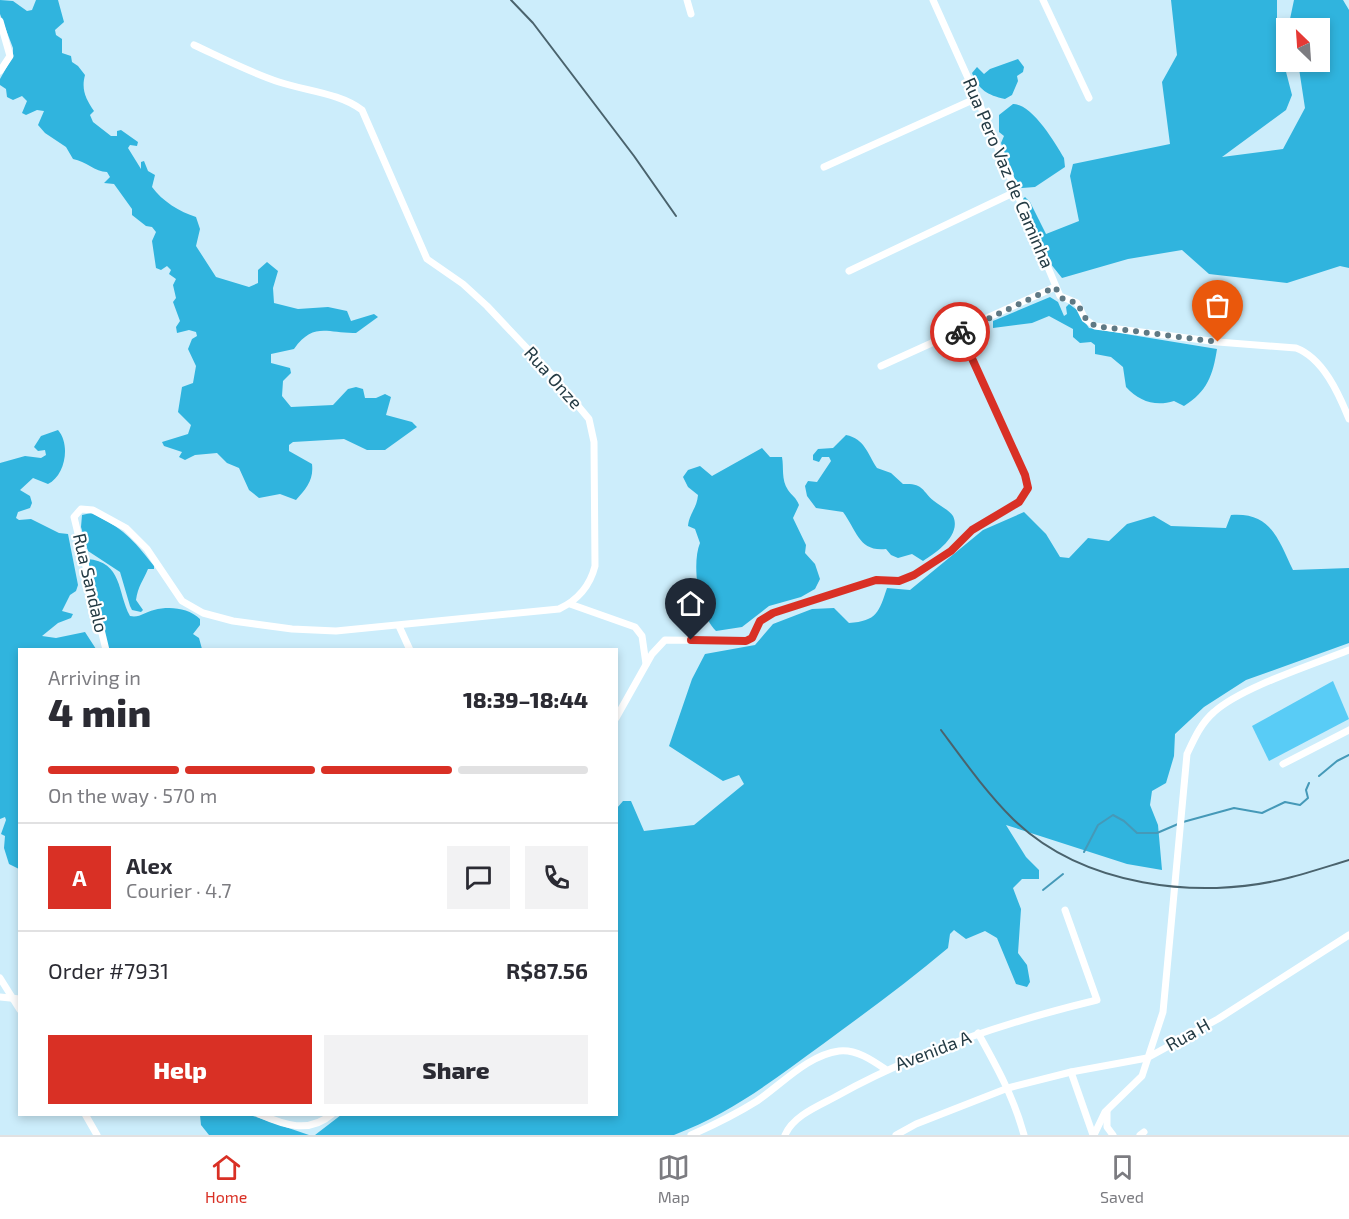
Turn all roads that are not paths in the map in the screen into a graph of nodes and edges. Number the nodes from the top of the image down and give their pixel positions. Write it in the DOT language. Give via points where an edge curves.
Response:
graph roads {
  1 [pos="698,0"];
  2 [pos="933,0"];
  3 [pos="1043,0"];
  4 [pos="687,2"];
  5 [pos="691,14"];
  6 [pos="0,21"];
  7 [pos="194,45"];
  8 [pos="0,71"];
  9 [pos="977,98"];
  10 [pos="1089,98"];
  11 [pos="824,167"];
  12 [pos="1015,192"];
  13 [pos="849,271"];
  14 [pos="1055,287"];
  15 [pos="960,331"];
  16 [pos="881,366"];
  17 [pos="1349,419"];
  18 [pos="570,604"];
  19 [pos="399,626"];
  20 [pos="106,648"];
  21 [pos="409,648"];
  22 [pos="1349,650"];
  23 [pos="646,664"];
  24 [pos="618,714"];
  25 [pos="1349,730"];
  26 [pos="1283,764"];
  27 [pos="1065,910"];
  28 [pos="1349,936"];
  29 [pos="0,978"];
  30 [pos="0,997"];
  31 [pos="16,999"];
  32 [pos="978,1033"];
  33 [pos="1148,1058"];
  34 [pos="885,1070"];
  35 [pos="1071,1072"];
  36 [pos="1008,1088"];
  37 [pos="1108,1109"];
  38 [pos="86,1116"];
  39 [pos="266,1116"];
  40 [pos="329,1116"];
  41 [pos="97,1135"];
  42 [pos="692,1135"];
  43 [pos="785,1135"];
  44 [pos="896,1135"];
  45 [pos="1024,1135"];
  46 [pos="1094,1135"];
  47 [pos="1113,1135"];
  1 -- 4 [label="street"];
  2 -- 9 [label="street, Rua Pero Vaz de Caminha"];
  3 -- 10 [label="street"];
  4 -- 5 [label="street"];
  6 -- 8 [label="street" via="10,56"];
  7 -- 18 [label="street, Rua Onze" via="248,71 338,98 362,110 427,259 488,306 589,419 594,442 595,566 592,579"];
  9 -- 11 [label="street"];
  9 -- 12 [label="street, Rua Pero Vaz de Caminha"];
  12 -- 13 [label="street"];
  12 -- 14 [label="street, Rua Pero Vaz de Caminha"];
  14 -- 15 [label="street"];
  14 -- 17 [label="street, Rua Pero Vaz de Caminha" via="1063,299 1077,303 1095,326 1296,348 1308,353 1336,392"];
  15 -- 16 [label="street"];
  15 -- 23 [label="street" via="1025,475 1028,488 1024,497 904,580 876,580 773,613 760,621 752,638 746,641 665,640"];
  18 -- 19 [label="street" via="549,611"];
  18 -- 23 [label="street" via="635,627 642,636"];
  19 -- 20 [label="street, Rua Sandalo" via="336,631 292,629 203,613 182,601 147,549 126,528 86,508 74,517"];
  19 -- 21 [label="street"];
  22 -- 33 [label="street" via="1231,699 1197,733 1187,754 1163,1012"];
  23 -- 24 [label="street"];
  25 -- 26 [label="street"];
  27 -- 32 [label="street, Avenida A" via="1097,1000"];
  28 -- 33 [label="street, Rua H"];
  29 -- 31 [label="street"];
  30 -- 31 [label="street"];
  32 -- 34 [label="street, Avenida A"];
  32 -- 36 [label="street"];
  33 -- 35 [label="street, Rua H"];
  33 -- 37 [label="street" via="1137,1084"];
  34 -- 42 [label="street" via="855,1053 826,1054 747,1106"];
  34 -- 43 [label="street, Avenida A" via="807,1113"];
  35 -- 36 [label="street, Rua H"];
  35 -- 46 [label="street"];
  36 -- 44 [label="street, Rua H"];
  36 -- 45 [label="street"];
  37 -- 46 [label="street"];
  37 -- 47 [label="street" via="1107,1127"];
  38 -- 41 [label="street"];
  39 -- 40 [label="street" via="305,1128"];
}
